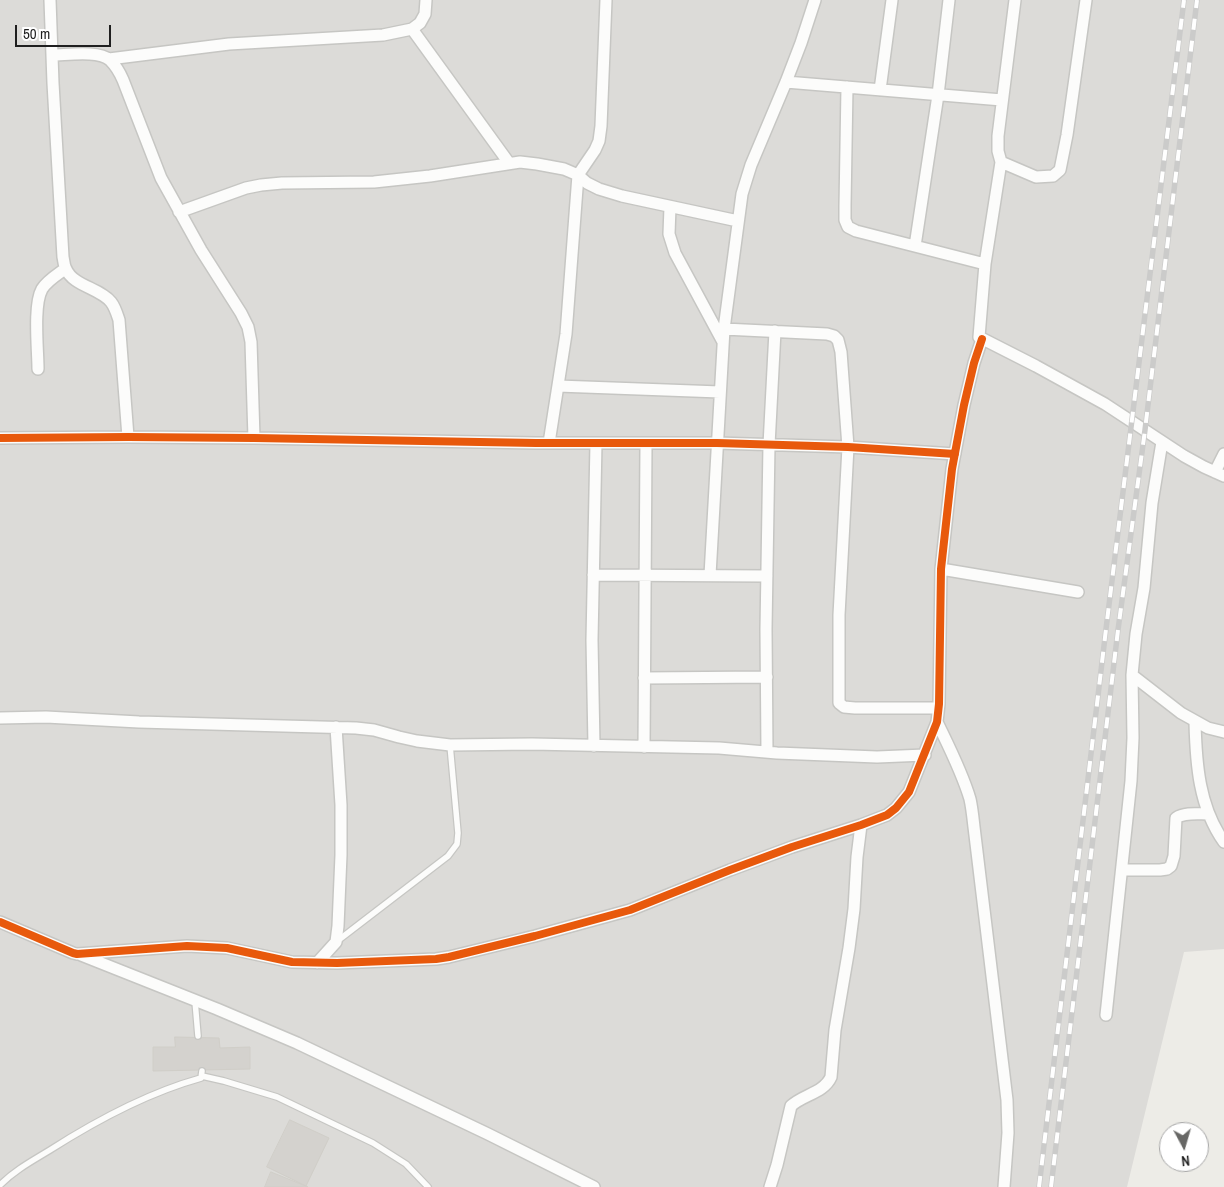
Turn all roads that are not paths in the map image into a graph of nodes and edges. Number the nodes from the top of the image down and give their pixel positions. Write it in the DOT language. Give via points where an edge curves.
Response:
graph roads {
  1 [pos="50,0"];
  2 [pos="426,0"];
  3 [pos="606,0"];
  4 [pos="815,0"];
  5 [pos="892,0"];
  6 [pos="948,0"];
  7 [pos="1015,0"];
  8 [pos="1086,0"];
  9 [pos="412,29"];
  10 [pos="52,55"];
  11 [pos="108,59"];
  12 [pos="786,82"];
  13 [pos="847,87"];
  14 [pos="880,90"];
  15 [pos="938,95"];
  16 [pos="1002,100"];
  17 [pos="1001,162"];
  18 [pos="509,163"];
  19 [pos="578,175"];
  20 [pos="670,206"];
  21 [pos="179,212"];
  22 [pos="738,221"];
  23 [pos="915,246"];
  24 [pos="985,264"];
  25 [pos="66,269"];
  26 [pos="724,329"];
  27 [pos="775,331"];
  28 [pos="982,339"];
  29 [pos="723,343"];
  30 [pos="38,370"];
  31 [pos="558,386"];
  32 [pos="720,392"];
  33 [pos="128,437"];
  34 [pos="0,438"];
  35 [pos="254,438"];
  36 [pos="1162,442"];
  37 [pos="596,443"];
  38 [pos="717,443"];
  39 [pos="548,444"];
  40 [pos="646,444"];
  41 [pos="769,445"];
  42 [pos="848,447"];
  43 [pos="955,454"];
  44 [pos="1224,454"];
  45 [pos="1220,474"];
  46 [pos="941,569"];
  47 [pos="645,574"];
  48 [pos="593,575"];
  49 [pos="710,575"];
  50 [pos="767,576"];
  51 [pos="1078,592"];
  52 [pos="1132,675"];
  53 [pos="767,677"];
  54 [pos="644,678"];
  55 [pos="938,708"];
  56 [pos="0,718"];
  57 [pos="937,722"];
  58 [pos="1195,722"];
  59 [pos="336,727"];
  60 [pos="1224,732"];
  61 [pos="450,745"];
  62 [pos="594,746"];
  63 [pos="644,747"];
  64 [pos="767,752"];
  65 [pos="924,755"];
  66 [pos="1208,814"];
  67 [pos="861,825"];
  68 [pos="1224,842"];
  69 [pos="1122,870"];
  70 [pos="0,922"];
  71 [pos="336,942"];
  72 [pos="77,954"];
  73 [pos="317,963"];
  74 [pos="195,1000"];
  75 [pos="1106,1015"];
  76 [pos="198,1036"];
  77 [pos="0,1185"];
  78 [pos="428,1187"];
  79 [pos="594,1187"];
  80 [pos="770,1187"];
  81 [pos="1004,1187"];
  1 -- 10 [label="street"];
  2 -- 9 [label="street" via="426,14"];
  3 -- 19 [label="street" via="599,140"];
  4 -- 12 [label="street"];
  5 -- 14 [label="street"];
  6 -- 15 [label="street"];
  7 -- 16 [label="street"];
  8 -- 17 [label="street" via="1060,170 1053,176 1036,177"];
  9 -- 11 [label="street" via="383,35 229,44"];
  9 -- 18 [label="street"];
  10 -- 11 [label="street" via="85,54"];
  10 -- 25 [label="street"];
  11 -- 21 [label="street" via="123,80 161,178"];
  12 -- 13 [label="street"];
  12 -- 22 [label="street" via="751,165"];
  13 -- 14 [label="street"];
  13 -- 23 [label="street" via="845,220 848,227 856,231"];
  14 -- 15 [label="street"];
  15 -- 16 [label="street"];
  15 -- 23 [label="street"];
  16 -- 17 [label="street" via="998,136"];
  17 -- 24 [label="street"];
  18 -- 19 [label="street" via="536,164"];
  18 -- 21 [label="street" via="374,182 261,185"];
  19 -- 20 [label="street" via="599,189"];
  19 -- 31 [label="street" via="568,315"];
  20 -- 22 [label="street"];
  20 -- 29 [label="street" via="669,234 675,254"];
  21 -- 35 [label="street" via="248,327"];
  22 -- 26 [label="street"];
  23 -- 24 [label="street"];
  24 -- 28 [label="street" via="979,333"];
  25 -- 30 [label="street" via="43,288 38,298"];
  25 -- 33 [label="street" via="70,277 100,293 116,309"];
  26 -- 27 [label="street"];
  26 -- 29 [label="street"];
  27 -- 41 [label="street"];
  27 -- 42 [label="street" via="827,334 838,340"];
  28 -- 36 [label="street" via="1105,404"];
  28 -- 43 [label="street" via="966,396"];
  29 -- 32 [label="street"];
  31 -- 32 [label="street"];
  31 -- 39 [label="street"];
  32 -- 38 [label="street"];
  33 -- 34 [label="street"];
  33 -- 35 [label="street"];
  35 -- 39 [label="street"];
  36 -- 45 [label="street"];
  36 -- 52 [label="street"];
  37 -- 39 [label="street"];
  37 -- 40 [label="street"];
  37 -- 48 [label="street"];
  38 -- 40 [label="street"];
  38 -- 41 [label="street"];
  38 -- 49 [label="street"];
  40 -- 47 [label="street"];
  41 -- 42 [label="street"];
  41 -- 50 [label="street"];
  42 -- 43 [label="street"];
  42 -- 55 [label="street" via="839,615 839,703 855,708"];
  43 -- 46 [label="street"];
  44 -- 45 [label="street"];
  46 -- 51 [label="street"];
  46 -- 55 [label="street"];
  47 -- 48 [label="street"];
  47 -- 49 [label="street"];
  47 -- 54 [label="street"];
  48 -- 62 [label="street"];
  49 -- 50 [label="street"];
  50 -- 53 [label="street"];
  52 -- 58 [label="street"];
  52 -- 69 [label="street" via="1132,758"];
  53 -- 54 [label="street"];
  53 -- 64 [label="street"];
  54 -- 63 [label="street"];
  55 -- 57 [label="street"];
  56 -- 59 [label="street"];
  57 -- 65 [label="street"];
  57 -- 81 [label="street" via="970,800 974,827 1008,1100"];
  58 -- 60 [label="street"];
  58 -- 66 [label="street" via="1201,790"];
  59 -- 61 [label="street" via="374,730 411,740"];
  59 -- 71 [label="street" via="341,855"];
  61 -- 62 [label="street"];
  61 -- 71 [label="lane" via="458,824 458,838 453,850"];
  62 -- 63 [label="street"];
  63 -- 64 [label="street"];
  64 -- 65 [label="street" via="877,757"];
  65 -- 67 [label="street" via="909,792 896,808"];
  66 -- 68 [label="street"];
  66 -- 69 [label="street" via="1176,818 1174,856 1169,868"];
  67 -- 73 [label="street" via="792,847 630,910 526,938 436,959"];
  67 -- 80 [label="street" via="849,948 830,1077 822,1088 791,1106"];
  69 -- 75 [label="street"];
  70 -- 72 [label="street"];
  71 -- 73 [label="street"];
  72 -- 73 [label="street" via="187,946 227,948 292,962"];
  72 -- 74 [label="street"];
  74 -- 76 [label="lane"];
  74 -- 79 [label="street" via="297,1043"];
  77 -- 78 [label="lane" via="10,1174 89,1127 137,1101 201,1078 202,1074 277,1098 373,1143 406,1164"];
}
